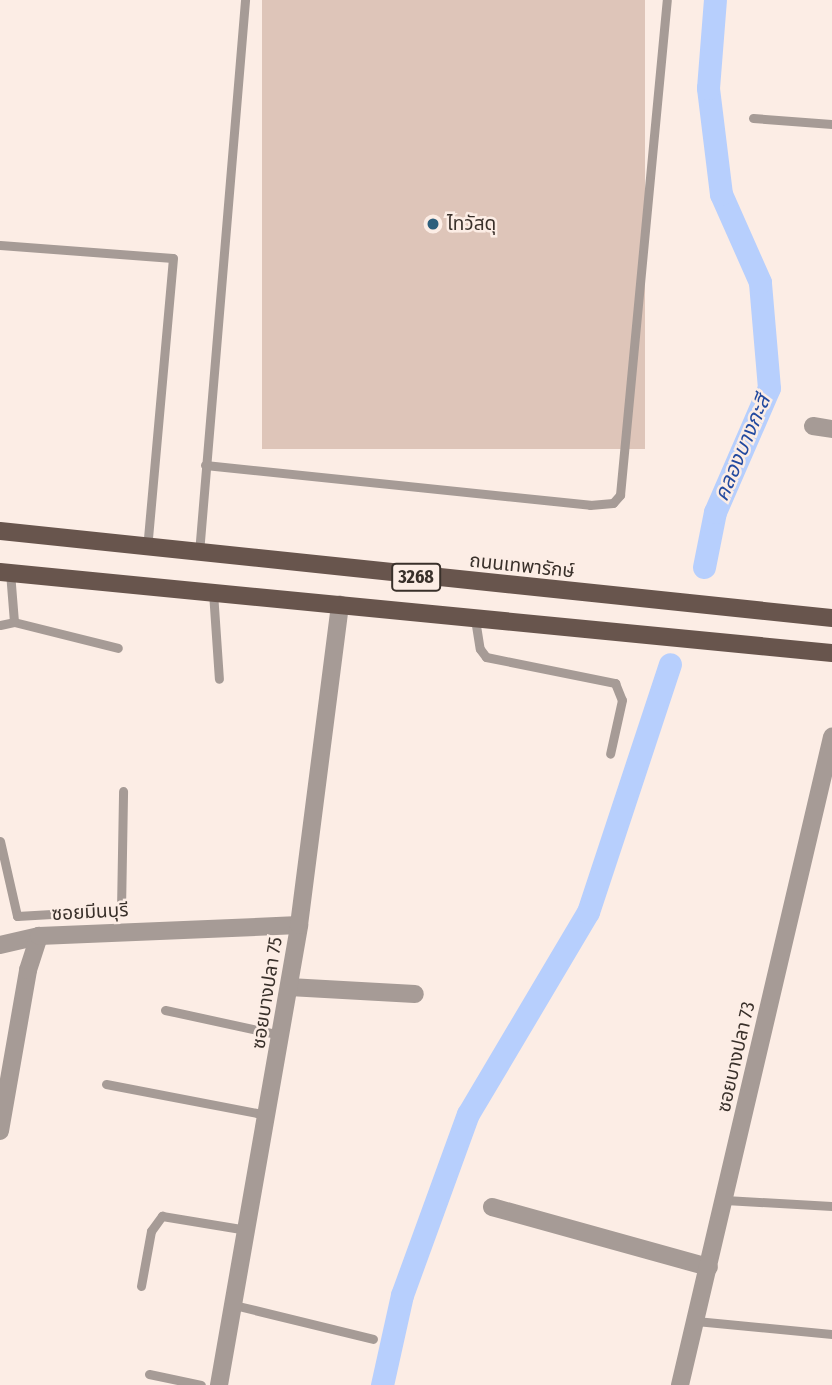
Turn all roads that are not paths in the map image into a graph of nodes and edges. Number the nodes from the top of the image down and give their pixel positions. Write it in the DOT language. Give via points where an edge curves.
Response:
graph roads {
  1 [pos="245,0"];
  2 [pos="667,0"];
  3 [pos="753,118"];
  4 [pos="832,124"];
  5 [pos="0,245"];
  6 [pos="813,426"];
  7 [pos="832,429"];
  8 [pos="205,465"];
  9 [pos="0,531"];
  10 [pos="147,547"];
  11 [pos="198,553"];
  12 [pos="5,572"];
  13 [pos="213,592"];
  14 [pos="340,605"];
  15 [pos="475,618"];
  16 [pos="832,618"];
  17 [pos="14,622"];
  18 [pos="0,625"];
  19 [pos="118,648"];
  20 [pos="832,653"];
  21 [pos="219,679"];
  22 [pos="832,737"];
  23 [pos="610,754"];
  24 [pos="123,791"];
  25 [pos="0,841"];
  26 [pos="299,925"];
  27 [pos="39,936"];
  28 [pos="0,945"];
  29 [pos="289,987"];
  30 [pos="415,994"];
  31 [pos="165,1010"];
  32 [pos="281,1035"];
  33 [pos="106,1084"];
  34 [pos="268,1115"];
  35 [pos="0,1131"];
  36 [pos="725,1200"];
  37 [pos="832,1206"];
  38 [pos="492,1207"];
  39 [pos="247,1230"];
  40 [pos="709,1267"];
  41 [pos="141,1286"];
  42 [pos="234,1305"];
  43 [pos="696,1321"];
  44 [pos="832,1334"];
  45 [pos="373,1339"];
  46 [pos="149,1374"];
  47 [pos="201,1385"];
  48 [pos="219,1385"];
  49 [pos="680,1385"];
  1 -- 8 [label="lane"];
  2 -- 8 [label="lane" via="620,495 613,503 590,505"];
  3 -- 4 [label="lane"];
  5 -- 10 [label="lane" via="173,258"];
  6 -- 7 [label="street"];
  8 -- 11 [label="lane"];
  9 -- 10 [label="main road, ถนนเทพารักษ์ / 3268"];
  10 -- 11 [label="main road, ถนนเทพารักษ์ / 3268"];
  11 -- 16 [label="main road, ถนนเทพารักษ์ / 3268"];
  12 -- 13 [label="main road, 3268"];
  12 -- 17 [label="lane"];
  13 -- 14 [label="main road, 3268"];
  13 -- 21 [label="lane"];
  14 -- 15 [label="main road, 3268"];
  14 -- 26 [label="street, ซอยบางปลา 75"];
  15 -- 20 [label="main road, 3268"];
  15 -- 23 [label="lane" via="480,649 486,657 615,683 622,700"];
  17 -- 18 [label="lane"];
  17 -- 19 [label="lane"];
  22 -- 36 [label="street, ซอยบางปลา 73"];
  24 -- 25 [label="lane" via="121,910 17,916"];
  26 -- 27 [label="street, ซอยมีนบุรี"];
  26 -- 29 [label="street, ซอยบางปลา 75"];
  27 -- 28 [label="street"];
  27 -- 35 [label="street, ซอยมีนบุรี" via="28,970"];
  29 -- 30 [label="street"];
  29 -- 32 [label="street, ซอยบางปลา 75"];
  31 -- 32 [label="lane"];
  32 -- 34 [label="street, ซอยบางปลา 75"];
  33 -- 34 [label="lane"];
  34 -- 39 [label="street, ซอยบางปลา 75"];
  36 -- 37 [label="lane"];
  36 -- 40 [label="street, ซอยบางปลา 73"];
  38 -- 40 [label="street"];
  39 -- 41 [label="lane" via="162,1216 151,1231"];
  39 -- 42 [label="street, ซอยบางปลา 75"];
  40 -- 43 [label="street, ซอยบางปลา 73"];
  42 -- 45 [label="lane"];
  42 -- 48 [label="street, ซอยบางปลา 75"];
  43 -- 44 [label="lane"];
  43 -- 49 [label="street, ซอยบางปลา 73"];
  46 -- 47 [label="lane"];
}
